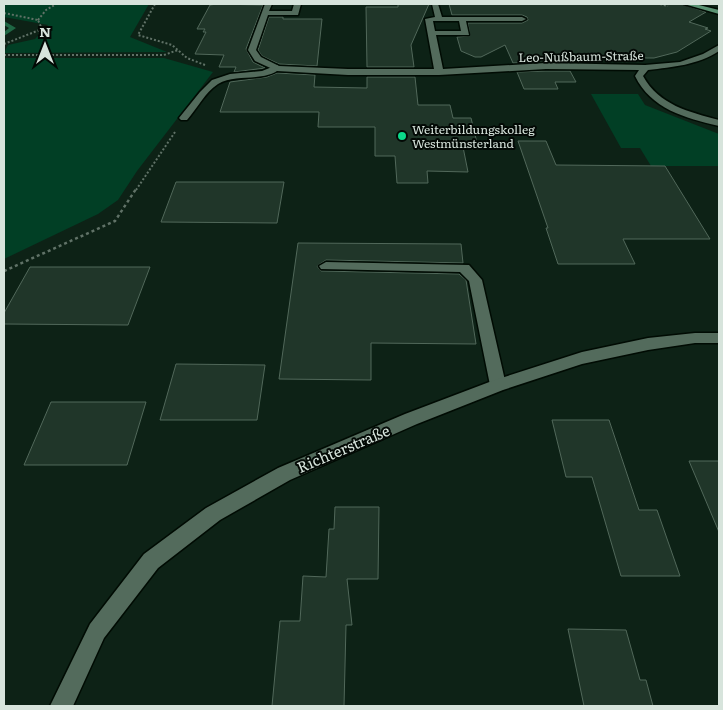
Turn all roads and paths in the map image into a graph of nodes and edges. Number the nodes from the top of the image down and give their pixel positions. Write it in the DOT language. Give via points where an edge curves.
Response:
graph roads {
  1 [pos="55,4"];
  2 [pos="155,4"];
  3 [pos="268,4"];
  4 [pos="297,4"];
  5 [pos="435,4"];
  6 [pos="688,4"];
  7 [pos="719,12"];
  8 [pos="4,13"];
  9 [pos="265,13"];
  10 [pos="439,19"];
  11 [pos="462,19"];
  12 [pos="522,19"];
  13 [pos="38,20"];
  14 [pos="432,33"];
  15 [pos="4,44"];
  16 [pos="719,47"];
  17 [pos="178,50"];
  18 [pos="4,55"];
  19 [pos="277,68"];
  20 [pos="645,68"];
  21 [pos="439,72"];
  22 [pos="231,76"];
  23 [pos="184,118"];
  24 [pos="719,123"];
  25 [pos="326,266"];
  26 [pos="4,271"];
  27 [pos="719,338"];
  28 [pos="498,385"];
  29 [pos="62,706"];
  1 -- 13 [label="path"];
  2 -- 17 [label="path" via="138,35 172,44"];
  3 -- 9 [label="street, Leo-Nußbaum-Straße"];
  4 -- 9 [label="street" via="295,13"];
  5 -- 10 [label="street"];
  6 -- 7 [label="main road"];
  8 -- 13 [label="path"];
  9 -- 19 [label="street, Leo-Nußbaum-Straße" via="252,50 258,60"];
  10 -- 11 [label="street"];
  10 -- 14 [label="street" via="429,19"];
  11 -- 12 [label="street"];
  11 -- 14 [label="street" via="466,33"];
  13 -- 15 [label="path" via="42,29"];
  14 -- 21 [label="street"];
  16 -- 20 [label="street, Leo-Nußbaum-Straße" via="706,56 681,64"];
  17 -- 18 [label="path" via="164,55"];
  17 -- 22 [label="path" via="187,58"];
  19 -- 21 [label="street, Leo-Nußbaum-Straße"];
  19 -- 22 [label="street" via="267,74"];
  20 -- 21 [label="street, Leo-Nußbaum-Straße" via="546,66"];
  20 -- 24 [label="street" via="639,76 644,89 671,109"];
  22 -- 23 [label="street" via="214,82"];
  23 -- 26 [label="path" via="115,221"];
  25 -- 28 [label="street" via="464,268 475,280"];
  27 -- 28 [label="street, Richterstraße" via="648,344 582,358"];
  28 -- 29 [label="street, Richterstraße" via="412,418 284,474 213,514 151,561 97,631"];
}
